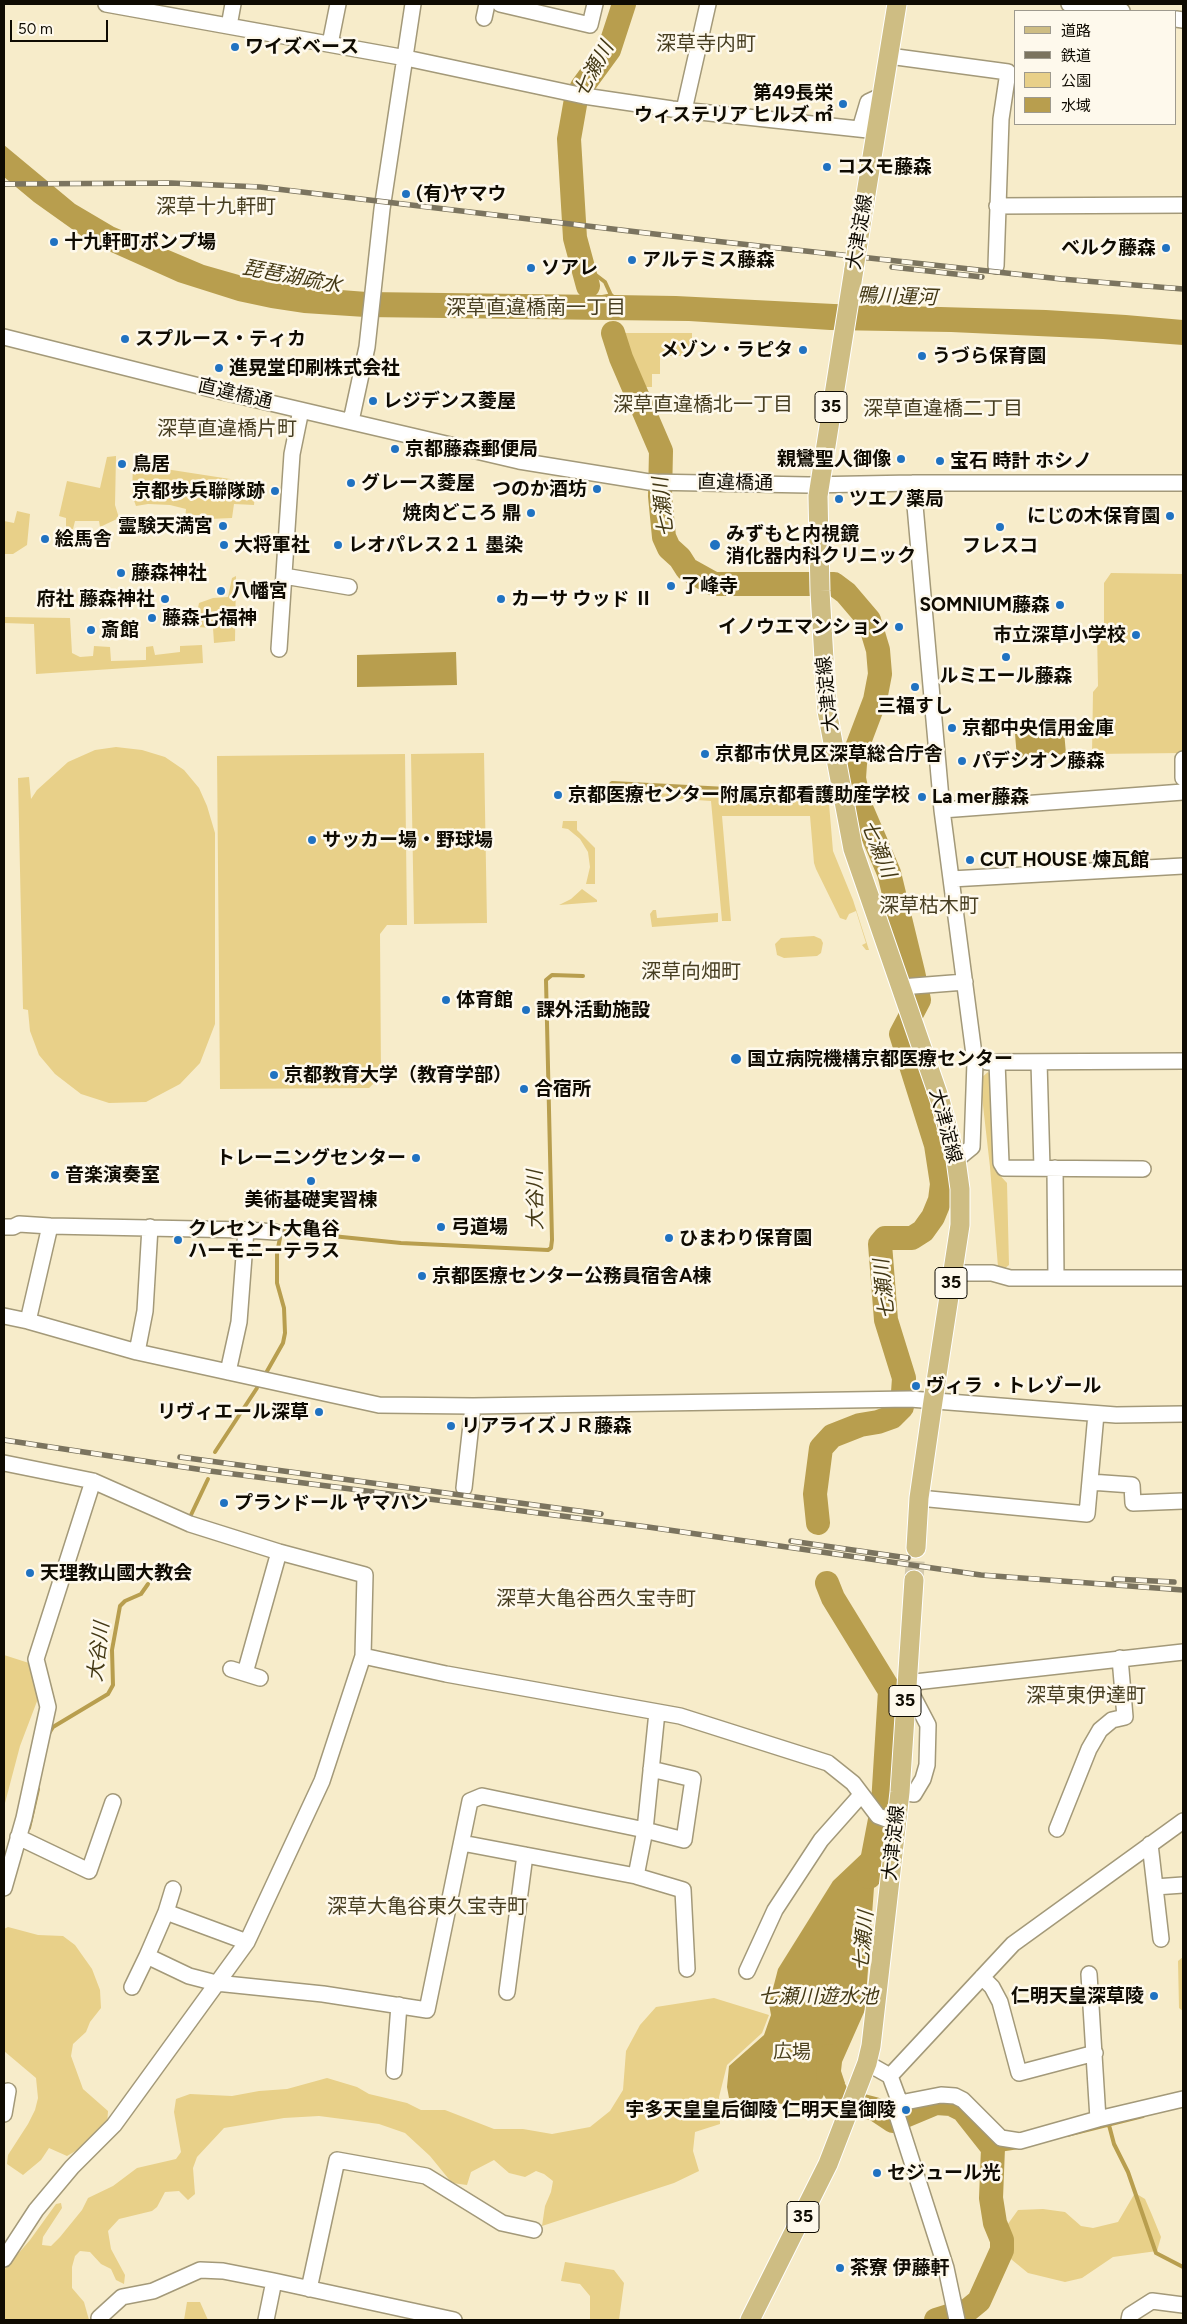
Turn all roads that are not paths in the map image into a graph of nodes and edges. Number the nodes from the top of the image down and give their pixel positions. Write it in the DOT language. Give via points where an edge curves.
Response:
graph roads {
  1 [pos="106,4"];
  2 [pos="233,4"];
  3 [pos="338,4"];
  4 [pos="413,4"];
  5 [pos="500,4"];
  6 [pos="595,4"];
  7 [pos="708,4"];
  8 [pos="897,4"];
  9 [pos="1069,4"];
  10 [pos="1114,10"];
  11 [pos="229,26"];
  12 [pos="330,44"];
  13 [pos="889,56"];
  14 [pos="406,58"];
  15 [pos="882,95"];
  16 [pos="684,110"];
  17 [pos="1183,205"];
  18 [pos="997,206"];
  19 [pos="996,266"];
  20 [pos="4,337"];
  21 [pos="301,410"];
  22 [pos="351,421"];
  23 [pos="913,482"];
  24 [pos="1183,483"];
  25 [pos="820,484"];
  26 [pos="284,576"];
  27 [pos="349,587"];
  28 [pos="279,649"];
  29 [pos="1183,759"];
  30 [pos="1183,778"];
  31 [pos="1183,792"];
  32 [pos="942,810"];
  33 [pos="1183,866"];
  34 [pos="951,879"];
  35 [pos="966,982"];
  36 [pos="910,990"];
  37 [pos="1183,1061"];
  38 [pos="975,1062"];
  39 [pos="997,1062"];
  40 [pos="1039,1062"];
  41 [pos="956,1160"];
  42 [pos="1049,1168"];
  43 [pos="1143,1169"];
  44 [pos="50,1226"];
  45 [pos="4,1227"];
  46 [pos="150,1227"];
  47 [pos="246,1230"];
  48 [pos="275,1232"];
  49 [pos="953,1273"];
  50 [pos="1056,1278"];
  51 [pos="1183,1278"];
  52 [pos="1183,1286"];
  53 [pos="4,1316"];
  54 [pos="28,1321"];
  55 [pos="138,1352"];
  56 [pos="228,1372"];
  57 [pos="933,1401"];
  58 [pos="473,1406"];
  59 [pos="1096,1414"];
  60 [pos="1183,1414"];
  61 [pos="5,1461"];
  62 [pos="93,1481"];
  63 [pos="1090,1482"];
  64 [pos="464,1488"];
  65 [pos="920,1498"];
  66 [pos="1183,1501"];
  67 [pos="916,1548"];
  68 [pos="279,1552"];
  69 [pos="914,1580"];
  70 [pos="1183,1652"];
  71 [pos="363,1656"];
  72 [pos="1120,1658"];
  73 [pos="260,1678"];
  74 [pos="906,1683"];
  75 [pos="657,1712"];
  76 [pos="651,1769"];
  77 [pos="900,1792"];
  78 [pos="862,1795"];
  79 [pos="113,1802"];
  80 [pos="887,1820"];
  81 [pos="1183,1821"];
  82 [pos="1057,1828"];
  83 [pos="645,1830"];
  84 [pos="23,1839"];
  85 [pos="462,1843"];
  86 [pos="1150,1844"];
  87 [pos="525,1855"];
  88 [pos="636,1876"];
  89 [pos="5,1883"];
  90 [pos="1183,1885"];
  91 [pos="1155,1887"];
  92 [pos="173,1890"];
  93 [pos="166,1912"];
  94 [pos="1160,1939"];
  95 [pos="247,1942"];
  96 [pos="147,1956"];
  97 [pos="687,1969"];
  98 [pos="747,1971"];
  99 [pos="1089,1974"];
  100 [pos="982,1977"];
  101 [pos="216,1983"];
  102 [pos="132,1987"];
  103 [pos="507,1992"];
  104 [pos="399,2005"];
  105 [pos="1095,2052"];
  106 [pos="867,2063"];
  107 [pos="394,2071"];
  108 [pos="890,2076"];
  109 [pos="8,2091"];
  110 [pos="1183,2099"];
  111 [pos="899,2113"];
  112 [pos="4,2114"];
  113 [pos="1098,2119"];
  114 [pos="534,2230"];
  115 [pos="4,2259"];
  116 [pos="274,2281"];
  117 [pos="310,2289"];
  118 [pos="1183,2305"];
  119 [pos="956,2315"];
  120 [pos="99,2318"];
  121 [pos="432,2318"];
  122 [pos="266,2320"];
  123 [pos="454,2320"];
  124 [pos="750,2320"];
  125 [pos="1129,2320"];
  1 -- 11 [label="street"];
  2 -- 11 [label="street"];
  3 -- 12 [label="street"];
  4 -- 14 [label="street"];
  5 -- 6 [label="street" via="590,25"];
  7 -- 16 [label="street"];
  8 -- 13 [label="main road, 大津淀線 / 35"];
  9 -- 10 [label="street"];
  11 -- 12 [label="street"];
  12 -- 14 [label="street"];
  13 -- 15 [label="main road, 大津淀線 / 35"];
  13 -- 18 [label="street" via="1008,72 1001,118"];
  14 -- 16 [label="street" via="579,95"];
  14 -- 22 [label="street" via="383,202 367,347"];
  15 -- 16 [label="street" via="868,102 864,130"];
  15 -- 25 [label="main road, 大津淀線 / 35, bridge"];
  17 -- 18 [label="street"];
  18 -- 19 [label="street"];
  20 -- 21 [label="street, 直違橋通"];
  21 -- 22 [label="street, 直違橋通"];
  21 -- 26 [label="street" via="292,454"];
  22 -- 25 [label="street, 直違橋通" via="519,461 653,482"];
  23 -- 24 [label="street, 直違橋通"];
  23 -- 25 [label="street, 直違橋通"];
  23 -- 32 [label="street"];
  25 -- 36 [label="main road, 大津淀線 / 35" via="820,583 827,711 853,849"];
  26 -- 27 [label="street"];
  26 -- 28 [label="street"];
  29 -- 30 [label="street"];
  31 -- 32 [label="street"];
  32 -- 34 [label="street"];
  33 -- 34 [label="street"];
  34 -- 35 [label="street"];
  35 -- 36 [label="street"];
  35 -- 38 [label="street"];
  36 -- 41 [label="main road, 大津淀線 / 35" via="914,1024"];
  37 -- 40 [label="street"];
  38 -- 39 [label="street"];
  38 -- 41 [label="street" via="972,1147"];
  39 -- 40 [label="street"];
  39 -- 42 [label="street" via="1001,1166 1010,1169"];
  40 -- 42 [label="street"];
  41 -- 49 [label="main road, 大津淀線 / 35" via="960,1225"];
  42 -- 43 [label="street"];
  42 -- 50 [label="street"];
  44 -- 45 [label="street" via="19,1224"];
  44 -- 46 [label="street"];
  44 -- 54 [label="street"];
  46 -- 47 [label="street"];
  46 -- 55 [label="street" via="145,1311"];
  47 -- 48 [label="street"];
  47 -- 56 [label="street" via="239,1322"];
  49 -- 50 [label="street"];
  49 -- 57 [label="main road, 大津淀線 / 35"];
  50 -- 51 [label="street"];
  51 -- 52 [label="street"];
  53 -- 54 [label="street"];
  54 -- 55 [label="street"];
  55 -- 56 [label="street"];
  56 -- 58 [label="street" via="379,1405"];
  57 -- 58 [label="street"];
  57 -- 59 [label="street"];
  57 -- 65 [label="main road, 大津淀線 / 35"];
  58 -- 64 [label="street"];
  59 -- 60 [label="street"];
  59 -- 63 [label="street"];
  61 -- 62 [label="street"];
  62 -- 68 [label="street" via="187,1523"];
  62 -- 84 [label="street" via="36,1659 48,1707 46,1740"];
  63 -- 65 [label="street" via="1087,1514"];
  63 -- 66 [label="street" via="1132,1485 1133,1503"];
  65 -- 67 [label="main road, 大津淀線 / 35"];
  68 -- 71 [label="street" via="365,1575"];
  68 -- 73 [label="street" via="238,1671"];
  69 -- 74 [label="main road, 大津淀線 / 35"];
  70 -- 72 [label="street"];
  71 -- 75 [label="street"];
  71 -- 95 [label="street" via="322,1781"];
  72 -- 74 [label="street"];
  72 -- 82 [label="street" via="1125,1718 1112,1720 1100,1730"];
  74 -- 77 [label="main road, 大津淀線 / 35"];
  74 -- 77 [label="street" via="928,1725 928,1765 914,1794"];
  75 -- 76 [label="street"];
  75 -- 78 [label="street" via="680,1716 828,1763 853,1783"];
  76 -- 83 [label="street"];
  76 -- 83 [label="street" via="693,1779 684,1840"];
  77 -- 80 [label="main road, 大津淀線 / 35"];
  78 -- 80 [label="street"];
  78 -- 98 [label="street" via="821,1840 775,1910"];
  79 -- 84 [label="street" via="89,1871"];
  80 -- 106 [label="main road, 大津淀線 / 35" via="871,2046"];
  81 -- 86 [label="street"];
  83 -- 85 [label="street" via="482,1796 470,1801"];
  83 -- 88 [label="street"];
  84 -- 89 [label="street"];
  85 -- 87 [label="street"];
  85 -- 104 [label="street" via="427,2010"];
  86 -- 91 [label="street"];
  86 -- 100 [label="street" via="1013,1944"];
  87 -- 88 [label="street"];
  87 -- 103 [label="street"];
  88 -- 97 [label="street" via="683,1890"];
  90 -- 91 [label="street"];
  91 -- 94 [label="street"];
  92 -- 93 [label="street"];
  93 -- 95 [label="street"];
  93 -- 96 [label="street"];
  95 -- 101 [label="street"];
  96 -- 101 [label="street" via="189,1976"];
  96 -- 102 [label="street"];
  99 -- 105 [label="street"];
  100 -- 105 [label="street" via="1000,2002 1019,2073"];
  100 -- 108 [label="street"];
  101 -- 104 [label="street"];
  101 -- 115 [label="street" via="114,2125 72,2167 36,2210"];
  104 -- 107 [label="street"];
  105 -- 113 [label="street"];
  106 -- 108 [label="street"];
  106 -- 124 [label="main road, 大津淀線 / 35" via="828,2164"];
  108 -- 111 [label="street"];
  109 -- 112 [label="street"];
  110 -- 113 [label="street" via="1161,2110"];
  111 -- 113 [label="street" via="941,2095 955,2096 1001,2138 1020,2141"];
  111 -- 119 [label="street"];
  114 -- 117 [label="street" via="502,2223 426,2176 337,2160"];
  116 -- 117 [label="street"];
  116 -- 120 [label="street" via="200,2270 153,2291 122,2297"];
  116 -- 122 [label="street"];
  117 -- 121 [label="street"];
  118 -- 125 [label="street" via="1152,2301 1130,2315"];
  121 -- 123 [label="street"];
}
